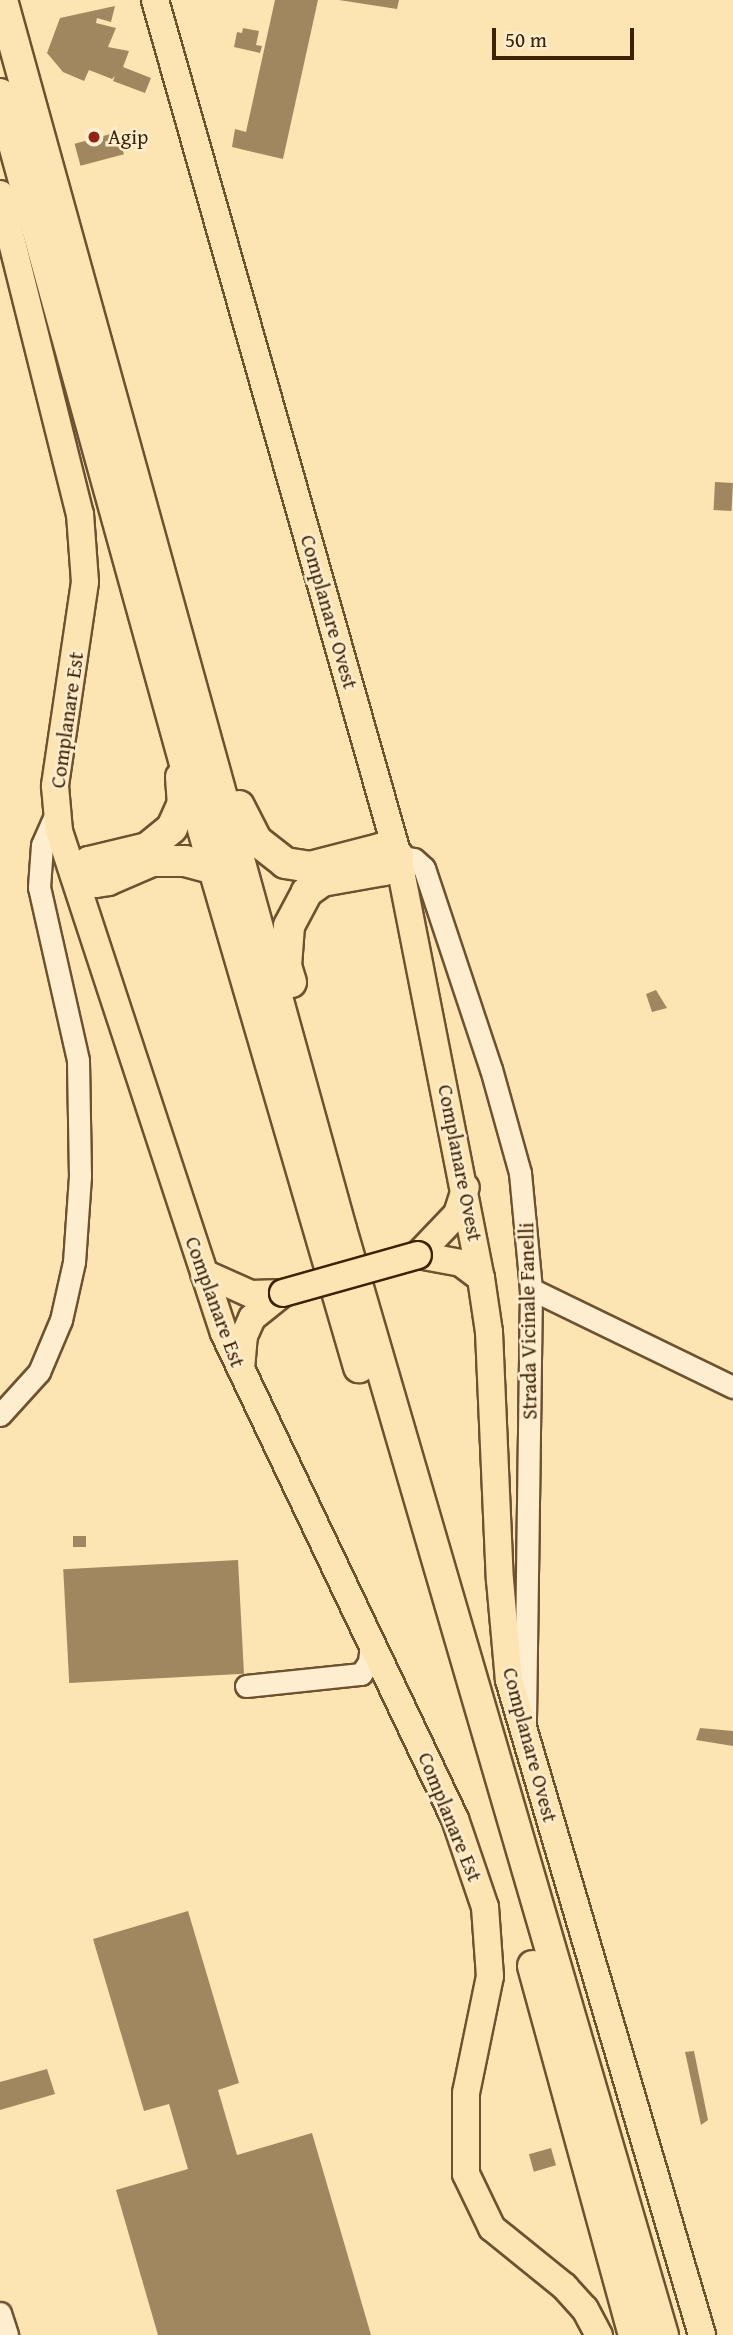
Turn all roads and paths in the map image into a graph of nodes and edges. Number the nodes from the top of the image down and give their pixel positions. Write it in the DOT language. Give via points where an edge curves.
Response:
graph roads {
  1 [pos="2,0"];
  2 [pos="155,0"];
  3 [pos="0,94"];
  4 [pos="0,194"];
  5 [pos="179,738"];
  6 [pos="213,752"];
  7 [pos="57,812"];
  8 [pos="398,856"];
  9 [pos="214,869"];
  10 [pos="76,875"];
  11 [pos="467,1185"];
  12 [pos="341,1229"];
  13 [pos="418,1255"];
  14 [pos="204,1273"];
  15 [pos="481,1278"];
  16 [pos="531,1289"];
  17 [pos="283,1293"];
  18 [pos="241,1374"];
  19 [pos="733,1387"];
  20 [pos="0,1415"];
  21 [pos="371,1643"];
  22 [pos="246,1686"];
  23 [pos="524,1733"];
  24 [pos="0,2313"];
  25 [pos="7,2335"];
  26 [pos="599,2335"];
  27 [pos="634,2335"];
  28 [pos="663,2335"];
  29 [pos="702,2335"];
  1 -- 6 [label="highway"];
  2 -- 8 [label="main road, Complanare Ovest"];
  3 -- 5 [label="highway"];
  4 -- 7 [label="main road, Complanare Est" via="80,514 85,582 54,786"];
  5 -- 9 [label="highway"];
  5 -- 10 [label="highway" via="183,803 172,828 147,848 89,862"];
  6 -- 8 [label="highway" via="256,840 285,863 310,867 380,849"];
  6 -- 12 [label="highway"];
  7 -- 10 [label="main road, Complanare Est" via="59,831"];
  7 -- 20 [label="street" via="42,845 39,887 78,1060 80,1176 74,1262 61,1320 39,1373"];
  8 -- 11 [label="main road, Complanare Ovest"];
  8 -- 12 [label="highway" via="384,870 321,881 307,892 296,907 286,945 286,966 328,1122"];
  8 -- 16 [label="street, Strada Vicinale Fanelli" via="414,859 424,868 491,1069 520,1173"];
  9 -- 10 [label="highway" via="185,861 152,861 107,880"];
  9 -- 27 [label="highway" via="522,1924"];
  10 -- 14 [label="main road, Complanare Est" via="127,1049"];
  11 -- 13 [label="main road" via="457,1214 442,1235"];
  11 -- 15 [label="main road, Complanare Ovest"];
  12 -- 28 [label="highway"];
  13 -- 15 [label="main road" via="461,1263"];
  13 -- 17 [label="main road, bridge"];
  14 -- 17 [label="main road" via="251,1294"];
  14 -- 18 [label="main road, Complanare Est"];
  15 -- 23 [label="main road, Complanare Ovest" via="489,1332 509,1680"];
  16 -- 19 [label="street"];
  16 -- 23 [label="street, Strada Vicinale Fanelli"];
  17 -- 18 [label="main road" via="252,1318 244,1336"];
  18 -- 21 [label="main road, Complanare Est"];
  21 -- 22 [label="street" via="369,1662 361,1674"];
  21 -- 26 [label="main road, Complanare Est" via="455,1819 485,1907 490,1976 466,2093 466,2174 492,2228 564,2286 585,2309"];
  23 -- 29 [label="main road, Complanare Ovest"];
  24 -- 25 [label="street"];
}
